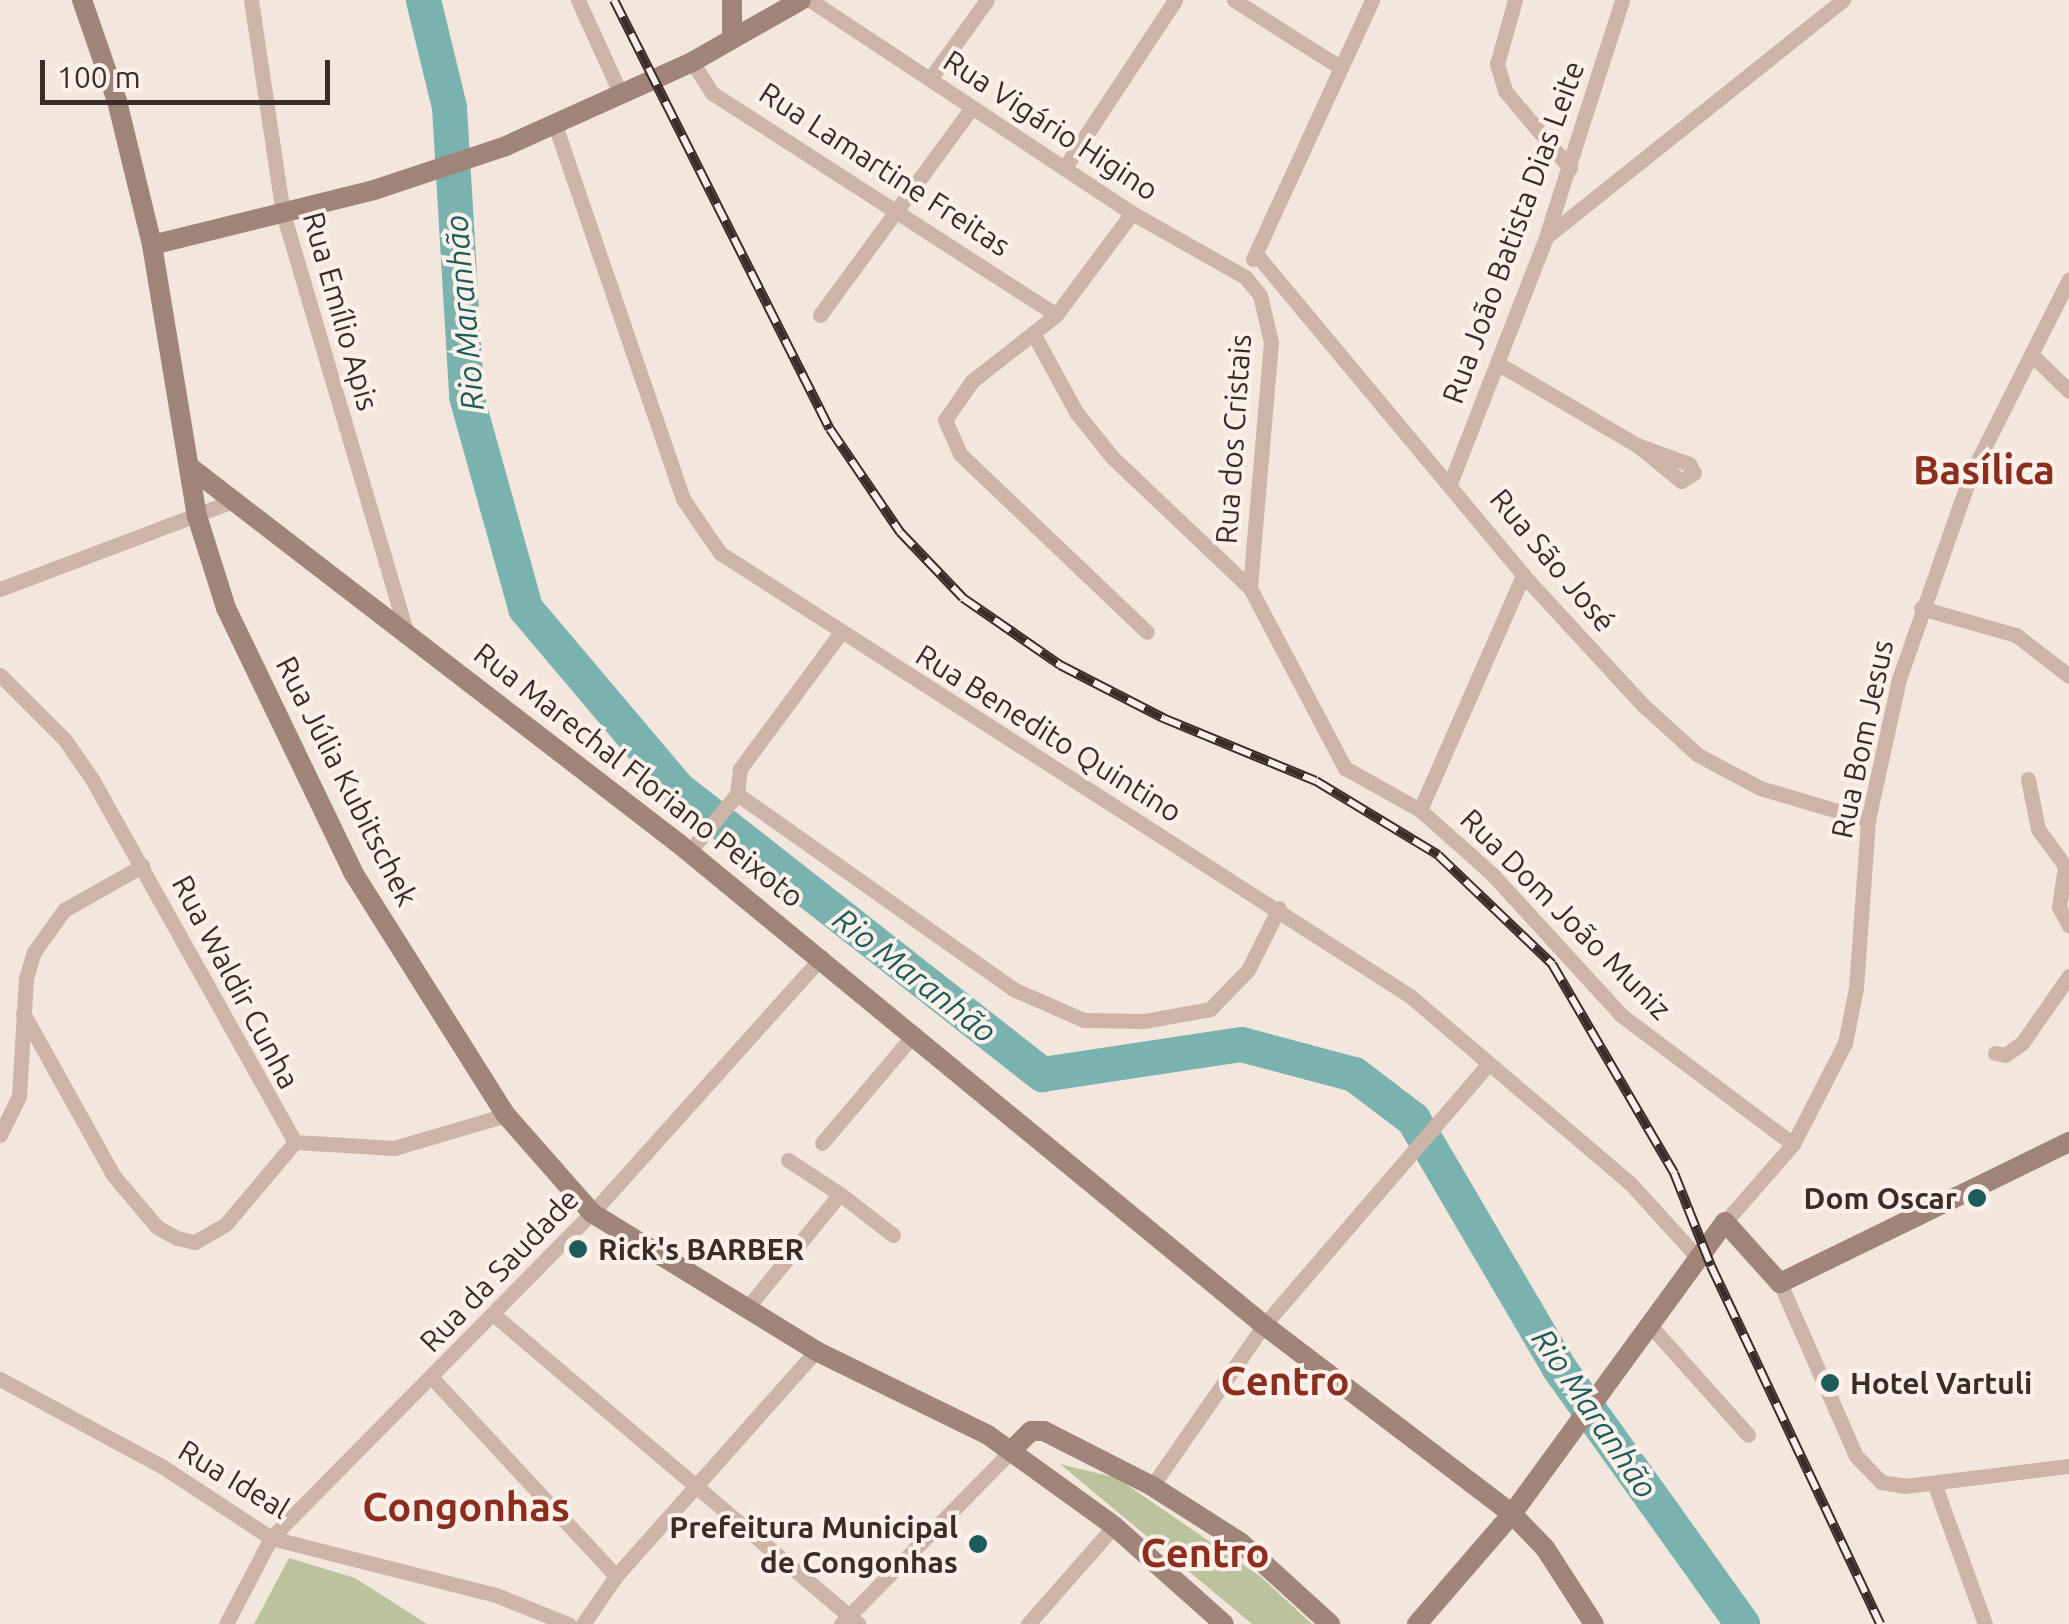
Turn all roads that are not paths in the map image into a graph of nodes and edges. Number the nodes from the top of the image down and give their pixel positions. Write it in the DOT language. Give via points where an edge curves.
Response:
graph roads {
  1 [pos="82,0"];
  2 [pos="251,0"];
  3 [pos="578,0"];
  4 [pos="732,0"];
  5 [pos="802,0"];
  6 [pos="810,0"];
  7 [pos="987,0"];
  8 [pos="1175,0"];
  9 [pos="1234,0"];
  10 [pos="1372,0"];
  11 [pos="1515,0"];
  12 [pos="1622,0"];
  13 [pos="1842,0"];
  14 [pos="732,39"];
  15 [pos="692,62"];
  16 [pos="1338,66"];
  17 [pos="930,79"];
  18 [pos="620,95"];
  19 [pos="970,108"];
  20 [pos="555,125"];
  21 [pos="1065,167"];
  22 [pos="1570,168"];
  23 [pos="901,210"];
  24 [pos="283,214"];
  25 [pos="1132,214"];
  26 [pos="1546,237"];
  27 [pos="152,245"];
  28 [pos="1256,254"];
  29 [pos="1245,277"];
  30 [pos="2069,279"];
  31 [pos="1260,295"];
  32 [pos="1056,315"];
  33 [pos="820,316"];
  34 [pos="1034,333"];
  35 [pos="2032,356"];
  36 [pos="1497,364"];
  37 [pos="2069,392"];
  38 [pos="1637,446"];
  39 [pos="191,468"];
  40 [pos="1451,481"];
  41 [pos="235,500"];
  42 [pos="197,516"];
  43 [pos="1524,575"];
  44 [pos="1250,588"];
  45 [pos="0,589"];
  46 [pos="1921,608"];
  47 [pos="406,630"];
  48 [pos="1147,632"];
  49 [pos="839,634"];
  50 [pos="0,674"];
  51 [pos="2069,676"];
  52 [pos="2028,779"];
  53 [pos="737,794"];
  54 [pos="1420,810"];
  55 [pos="1868,820"];
  56 [pos="695,845"];
  57 [pos="142,866"];
  58 [pos="1279,908"];
  59 [pos="2069,926"];
  60 [pos="822,957"];
  61 [pos="2069,976"];
  62 [pos="23,1012"];
  63 [pos="914,1034"];
  64 [pos="1995,1053"];
  65 [pos="1487,1066"];
  66 [pos="506,1115"];
  67 [pos="0,1136"];
  68 [pos="295,1142"];
  69 [pos="822,1142"];
  70 [pos="2069,1142"];
  71 [pos="1793,1144"];
  72 [pos="788,1160"];
  73 [pos="840,1194"];
  74 [pos="592,1213"];
  75 [pos="1725,1222"];
  76 [pos="893,1235"];
  77 [pos="1698,1258"];
  78 [pos="1780,1283"];
  79 [pos="746,1308"];
  80 [pos="494,1314"];
  81 [pos="1648,1323"];
  82 [pos="1264,1326"];
  83 [pos="816,1352"];
  84 [pos="0,1378"];
  85 [pos="433,1379"];
  86 [pos="1748,1435"];
  87 [pos="1012,1450"];
  88 [pos="2069,1466"];
  89 [pos="1934,1484"];
  90 [pos="1152,1486"];
  91 [pos="696,1487"];
  92 [pos="1512,1514"];
  93 [pos="1114,1526"];
  94 [pos="271,1538"];
  95 [pos="616,1576"];
  96 [pos="849,1621"];
  97 [pos="226,1624"];
  98 [pos="568,1624"];
  99 [pos="584,1624"];
  100 [pos="1028,1624"];
  101 [pos="1224,1624"];
  102 [pos="1330,1624"];
  103 [pos="1417,1624"];
  104 [pos="1594,1624"];
  105 [pos="1985,1624"];
  1 -- 27 [label="main road, Rua Júlia Kubitschek" via="117,100"];
  2 -- 24 [label="street, Rua Emílio Apis"];
  3 -- 18 [label="street"];
  4 -- 14 [label="main road"];
  5 -- 14 [label="main road"];
  6 -- 17 [label="street, Rua Vigário Higino"];
  7 -- 17 [label="street"];
  8 -- 21 [label="street"];
  9 -- 16 [label="street"];
  10 -- 16 [label="street"];
  11 -- 22 [label="street" via="1497,64 1505,91"];
  12 -- 22 [label="street, Rua João Batista Dias Leite"];
  13 -- 26 [label="street"];
  14 -- 15 [label="main road"];
  15 -- 18 [label="main road"];
  15 -- 23 [label="street, Rua Lamartine Freitas" via="712,93"];
  16 -- 28 [label="street"];
  17 -- 19 [label="street, Rua Vigário Higino"];
  18 -- 20 [label="main road"];
  19 -- 21 [label="street, Rua Vigário Higino"];
  19 -- 23 [label="street"];
  20 -- 24 [label="main road" via="374,190"];
  20 -- 49 [label="street, Rua Benedito Quintino" via="683,499 720,553"];
  21 -- 25 [label="street, Rua Vigário Higino"];
  22 -- 26 [label="street, Rua João Batista Dias Leite"];
  23 -- 32 [label="street, Rua Lamartine Freitas"];
  23 -- 33 [label="street"];
  24 -- 27 [label="main road"];
  24 -- 47 [label="street, Rua Emílio Apis"];
  25 -- 29 [label="street, Rua Vigário Higino"];
  25 -- 32 [label="street"];
  26 -- 36 [label="street, Rua João Batista Dias Leite"];
  27 -- 39 [label="main road, Rua Júlia Kubitschek"];
  28 -- 29 [label="street"];
  28 -- 40 [label="street, Rua São José"];
  29 -- 31 [label="street, Rua Vigário Higino"];
  30 -- 35 [label="street, Rua Bom Jesus"];
  31 -- 44 [label="street, Rua dos Cristais" via="1271,342"];
  32 -- 34 [label="street"];
  34 -- 44 [label="street, Rua Dom João Muniz" via="1076,412 1112,457"];
  34 -- 48 [label="street" via="954,402 945,420 950,440"];
  35 -- 37 [label="street"];
  35 -- 46 [label="street, Rua Bom Jesus" via="1970,476"];
  36 -- 38 [label="street"];
  36 -- 40 [label="street, Rua João Batista Dias Leite"];
  39 -- 41 [label="main road, Rua Marechal Floriano Peixoto"];
  39 -- 42 [label="main road, Rua Júlia Kubitschek"];
  40 -- 43 [label="street, Rua São José"];
  41 -- 42 [label="street"];
  41 -- 47 [label="main road, Rua Marechal Floriano Peixoto"];
  42 -- 45 [label="street"];
  42 -- 66 [label="main road, Rua Júlia Kubitschek" via="226,608 354,874"];
  43 -- 54 [label="street"];
  43 -- 55 [label="street, Rua São José" via="1698,755 1760,788"];
  44 -- 54 [label="street, Rua Dom João Muniz" via="1338,759 1360,779"];
  46 -- 51 [label="street" via="2016,635"];
  46 -- 55 [label="street, Rua Bom Jesus"];
  47 -- 56 [label="main road, Rua Marechal Floriano Peixoto"];
  49 -- 53 [label="street" via="740,769"];
  49 -- 58 [label="street, Rua Benedito Quintino"];
  50 -- 57 [label="street, Rua Waldir Cunha" via="64,740"];
  52 -- 59 [label="street" via="2038,829 2065,866 2059,907"];
  53 -- 56 [label="street"];
  53 -- 58 [label="street" via="1013,989 1084,1020 1144,1021 1210,1009 1248,970"];
  54 -- 71 [label="street, Rua Dom João Muniz" via="1492,874 1622,1015"];
  55 -- 71 [label="street, Rua Bom Jesus" via="1856,988 1845,1042"];
  56 -- 60 [label="main road, Rua Marechal Floriano Peixoto"];
  57 -- 62 [label="street" via="64,910 48,928 26,978"];
  57 -- 68 [label="street, Rua Waldir Cunha"];
  58 -- 65 [label="street, Rua Benedito Quintino" via="1410,996"];
  60 -- 63 [label="main road, Rua Marechal Floriano Peixoto"];
  60 -- 74 [label="street, Rua da Saudade"];
  61 -- 64 [label="street" via="2022,1043 2006,1055"];
  62 -- 67 [label="street" via="19,1096"];
  62 -- 68 [label="street" via="113,1174 157,1228 177,1238 195,1242 225,1225"];
  63 -- 69 [label="street"];
  63 -- 82 [label="main road, Rua Marechal Floriano Peixoto"];
  65 -- 77 [label="street, Rua Benedito Quintino" via="1630,1183"];
  65 -- 82 [label="street"];
  66 -- 68 [label="street" via="394,1148"];
  66 -- 74 [label="main road, Rua Júlia Kubitschek"];
  70 -- 78 [label="main road"];
  71 -- 75 [label="street, Rua Bom Jesus"];
  72 -- 73 [label="street"];
  73 -- 76 [label="street"];
  73 -- 79 [label="street"];
  74 -- 79 [label="main road, Rua Júlia Kubitschek"];
  74 -- 80 [label="street, Rua da Saudade"];
  75 -- 77 [label="main road"];
  75 -- 78 [label="main road"];
  77 -- 81 [label="main road"];
  78 -- 89 [label="street" via="1856,1456 1881,1482"];
  79 -- 83 [label="main road, Rua Júlia Kubitschek"];
  80 -- 85 [label="street, Rua da Saudade"];
  80 -- 91 [label="street"];
  81 -- 86 [label="street"];
  81 -- 92 [label="main road"];
  82 -- 90 [label="street"];
  82 -- 92 [label="main road, Rua Marechal Floriano Peixoto"];
  83 -- 87 [label="main road, Rua Júlia Kubitschek"];
  83 -- 91 [label="street"];
  84 -- 94 [label="street, Rua Ideal" via="160,1466"];
  85 -- 94 [label="street, Rua da Saudade"];
  85 -- 95 [label="street"];
  87 -- 90 [label="main road" via="1031,1431 1044,1430"];
  87 -- 93 [label="main road, Rua Júlia Kubitschek"];
  87 -- 96 [label="street"];
  88 -- 89 [label="street"];
  89 -- 105 [label="street"];
  90 -- 102 [label="main road" via="1240,1542"];
  91 -- 95 [label="street"];
  91 -- 96 [label="street"];
  92 -- 103 [label="main road"];
  92 -- 104 [label="main road, Rua Marechal Floriano Peixoto" via="1545,1548"];
  93 -- 100 [label="street"];
  93 -- 101 [label="main road, Rua Júlia Kubitschek"];
  94 -- 97 [label="street, Rua da Saudade"];
  94 -- 98 [label="street, Rua Ideal" via="480,1591"];
  95 -- 99 [label="street"];
}
